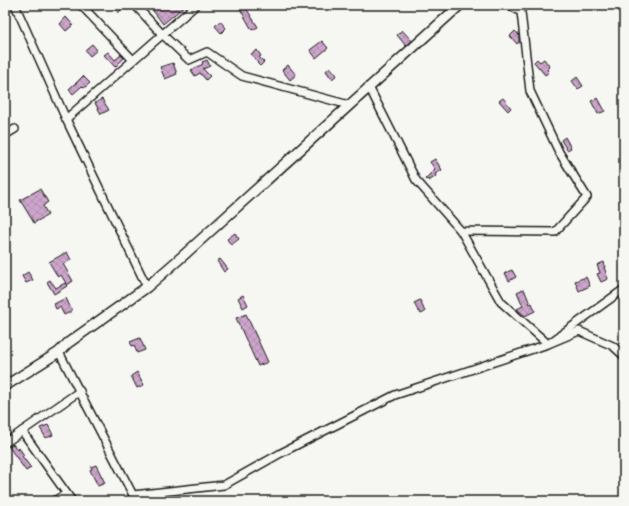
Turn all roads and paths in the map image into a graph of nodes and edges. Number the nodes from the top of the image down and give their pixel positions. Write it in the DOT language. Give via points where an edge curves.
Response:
graph roads {
  1 [pos="15,5"];
  2 [pos="81,5"];
  3 [pos="135,5"];
  4 [pos="196,5"];
  5 [pos="460,5"];
  6 [pos="509,5"];
  7 [pos="162,34"];
  8 [pos="133,60"];
  9 [pos="369,87"];
  10 [pos="349,105"];
  11 [pos="66,119"];
  12 [pos="15,129"];
  13 [pos="5,135"];
  14 [pos="461,231"];
  15 [pos="147,287"];
  16 [pos="624,289"];
  17 [pos="548,344"];
  18 [pos="59,352"];
  19 [pos="624,356"];
  20 [pos="5,386"];
  21 [pos="80,391"];
  22 [pos="22,431"];
  23 [pos="5,443"];
  24 [pos="156,493"];
  25 [pos="66,494"];
  26 [pos="54,501"];
  27 [pos="72,501"];
  28 [pos="161,501"];
  1 -- 11 [label="street"];
  2 -- 8 [label="street"];
  3 -- 7 [label="street"];
  4 -- 7 [label="street"];
  5 -- 9 [label="main road"];
  6 -- 14 [label="street" via="521,12 530,91 559,152 587,198 555,232"];
  7 -- 8 [label="street"];
  7 -- 10 [label="street" via="189,60 207,52 242,76"];
  8 -- 11 [label="street"];
  9 -- 10 [label="main road"];
  9 -- 14 [label="street" via="416,180"];
  10 -- 15 [label="main road"];
  11 -- 15 [label="street"];
  12 -- 13 [label="street"];
  14 -- 17 [label="street" via="500,302"];
  15 -- 18 [label="main road"];
  16 -- 17 [label="street"];
  17 -- 19 [label="street" via="579,332 613,346"];
  17 -- 24 [label="street" via="395,394 224,485"];
  18 -- 20 [label="main road"];
  18 -- 21 [label="street"];
  21 -- 22 [label="street"];
  21 -- 24 [label="street" via="133,495"];
  22 -- 23 [label="street"];
  22 -- 25 [label="street"];
  24 -- 28 [label="street"];
  25 -- 26 [label="street"];
  25 -- 27 [label="street"];
}
